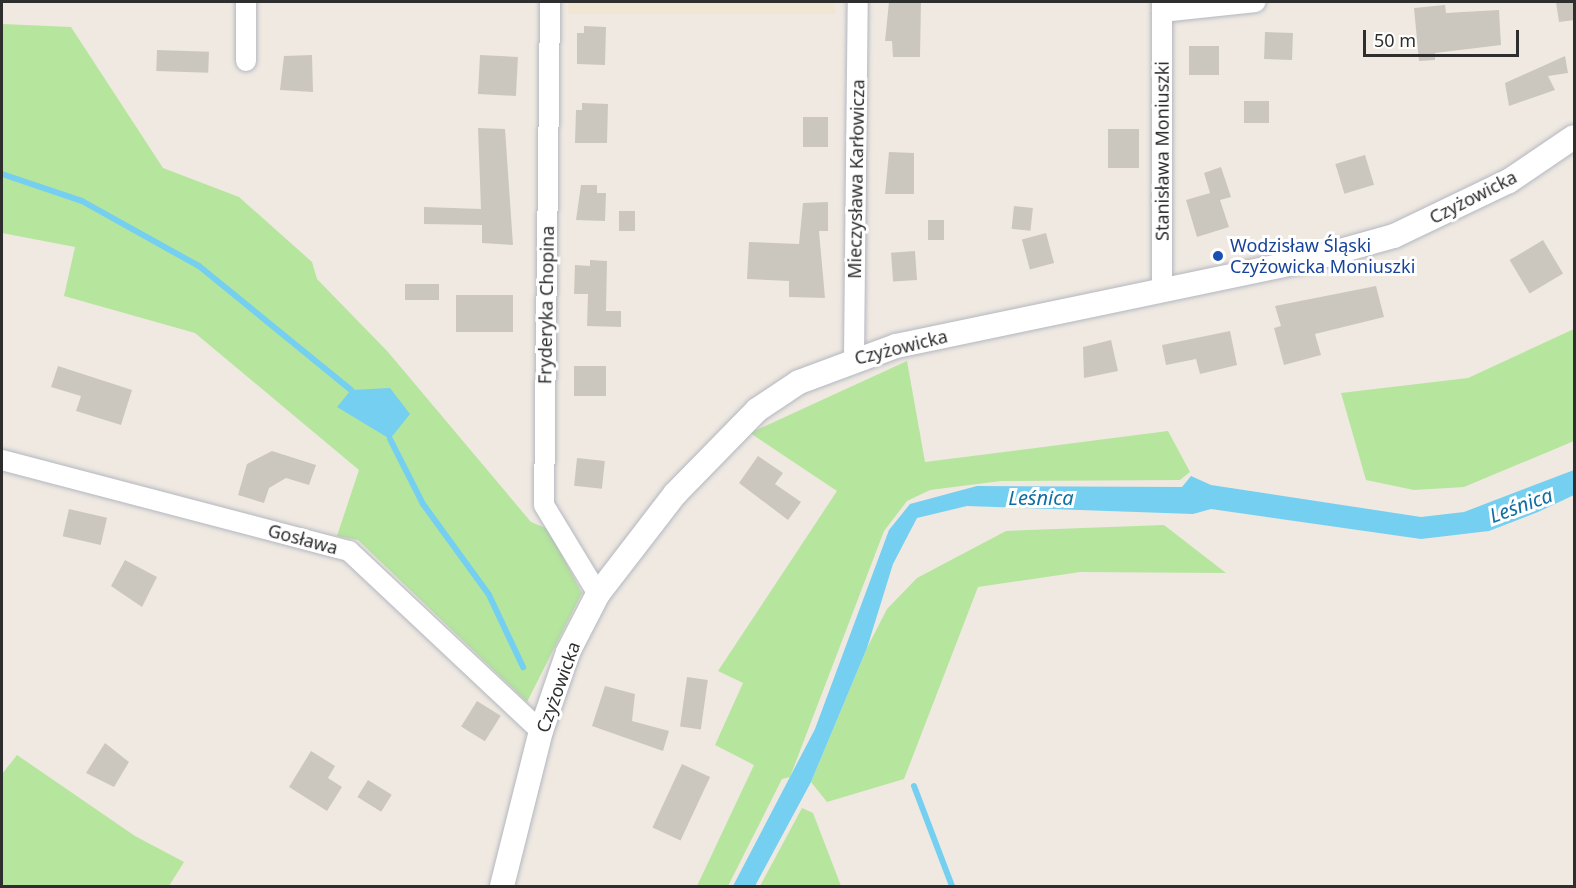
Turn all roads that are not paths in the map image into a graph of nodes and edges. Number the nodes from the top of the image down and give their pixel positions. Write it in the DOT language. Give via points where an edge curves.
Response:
graph roads {
  1 [pos="246,2"];
  2 [pos="549,2"];
  3 [pos="858,2"];
  4 [pos="1256,2"];
  5 [pos="1162,7"];
  6 [pos="246,61"];
  7 [pos="1575,137"];
  8 [pos="1162,291"];
  9 [pos="854,357"];
  10 [pos="2,460"];
  11 [pos="598,594"];
  12 [pos="541,731"];
  13 [pos="502,886"];
  1 -- 6 [label="street"];
  2 -- 11 [label="street, Fryderyka Chopina" via="544,505"];
  3 -- 9 [label="street, Mieczysława Karłowicza"];
  4 -- 5 [label="street, Stanisława Moniuszki"];
  5 -- 8 [label="street, Stanisława Moniuszki"];
  7 -- 8 [label="street, Czyżowicka" via="1509,181 1394,236"];
  8 -- 9 [label="street, Czyżowicka"];
  9 -- 11 [label="street, Czyżowicka" via="799,382 738,424 675,494"];
  10 -- 12 [label="street, Gosława" via="349,551"];
  11 -- 12 [label="street, Czyżowicka" via="568,652"];
  12 -- 13 [label="street, Czyżowicka"];
}
